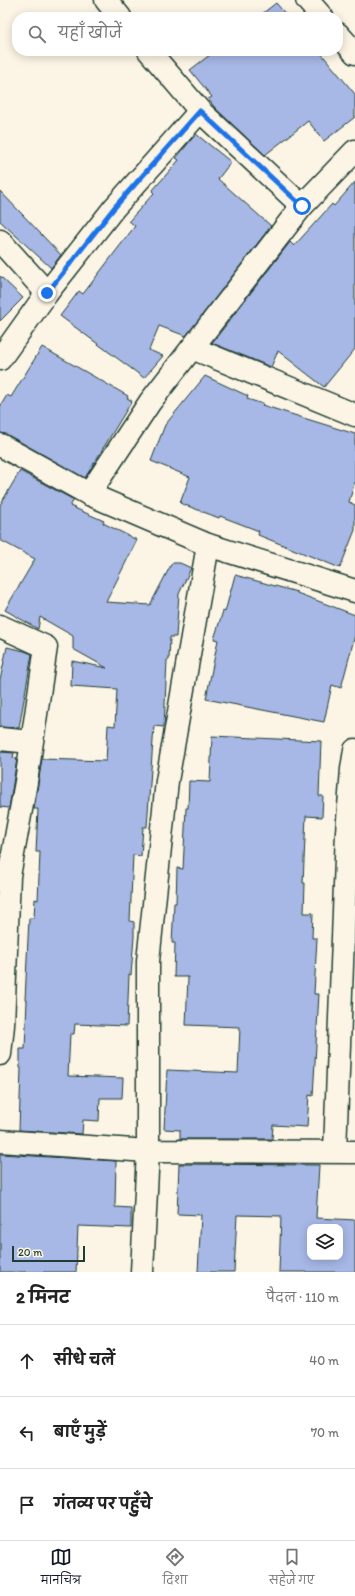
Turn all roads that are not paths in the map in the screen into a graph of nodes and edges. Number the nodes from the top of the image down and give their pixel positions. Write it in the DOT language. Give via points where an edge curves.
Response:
graph roads {
  1 [pos="106,0"];
  2 [pos="307,0"];
  3 [pos="116,12"];
  4 [pos="318,12"];
  5 [pos="343,40"];
  6 [pos="355,53"];
  7 [pos="153,56"];
  8 [pos="200,111"];
  9 [pos="355,151"];
  10 [pos="302,206"];
  11 [pos="0,241"];
  12 [pos="47,293"];
  13 [pos="192,348"];
  14 [pos="0,358"];
  15 [pos="353,412"];
  16 [pos="0,445"];
  17 [pos="89,494"];
  18 [pos="208,545"];
  19 [pos="355,591"];
  20 [pos="0,626"];
  21 [pos="0,739"];
  22 [pos="31,742"];
  23 [pos="354,763"];
  24 [pos="5,876"];
  25 [pos="1,1024"];
  26 [pos="0,1054"];
  27 [pos="0,1141"];
  28 [pos="148,1151"];
  29 [pos="345,1152"];
  30 [pos="142,1272"];
  1 -- 3 [label="street"];
  2 -- 4 [label="street"];
  5 -- 6 [label="street"];
  7 -- 8 [label="street"];
  8 -- 10 [label="street"];
  8 -- 12 [label="street" via="114,208"];
  9 -- 10 [label="street"];
  10 -- 13 [label="street"];
  11 -- 12 [label="street"];
  12 -- 14 [label="street"];
  13 -- 15 [label="street"];
  13 -- 17 [label="street" via="150,402"];
  16 -- 17 [label="street"];
  17 -- 18 [label="street"];
  18 -- 19 [label="street"];
  18 -- 28 [label="street" via="167,781 148,961"];
  20 -- 22 [label="street" via="46,647"];
  21 -- 22 [label="street"];
  22 -- 24 [label="street" via="26,782"];
  23 -- 29 [label="street" via="347,832"];
  24 -- 25 [label="street"];
  25 -- 26 [label="street"];
  27 -- 28 [label="street"];
  28 -- 29 [label="street"];
  28 -- 30 [label="street"];
}
